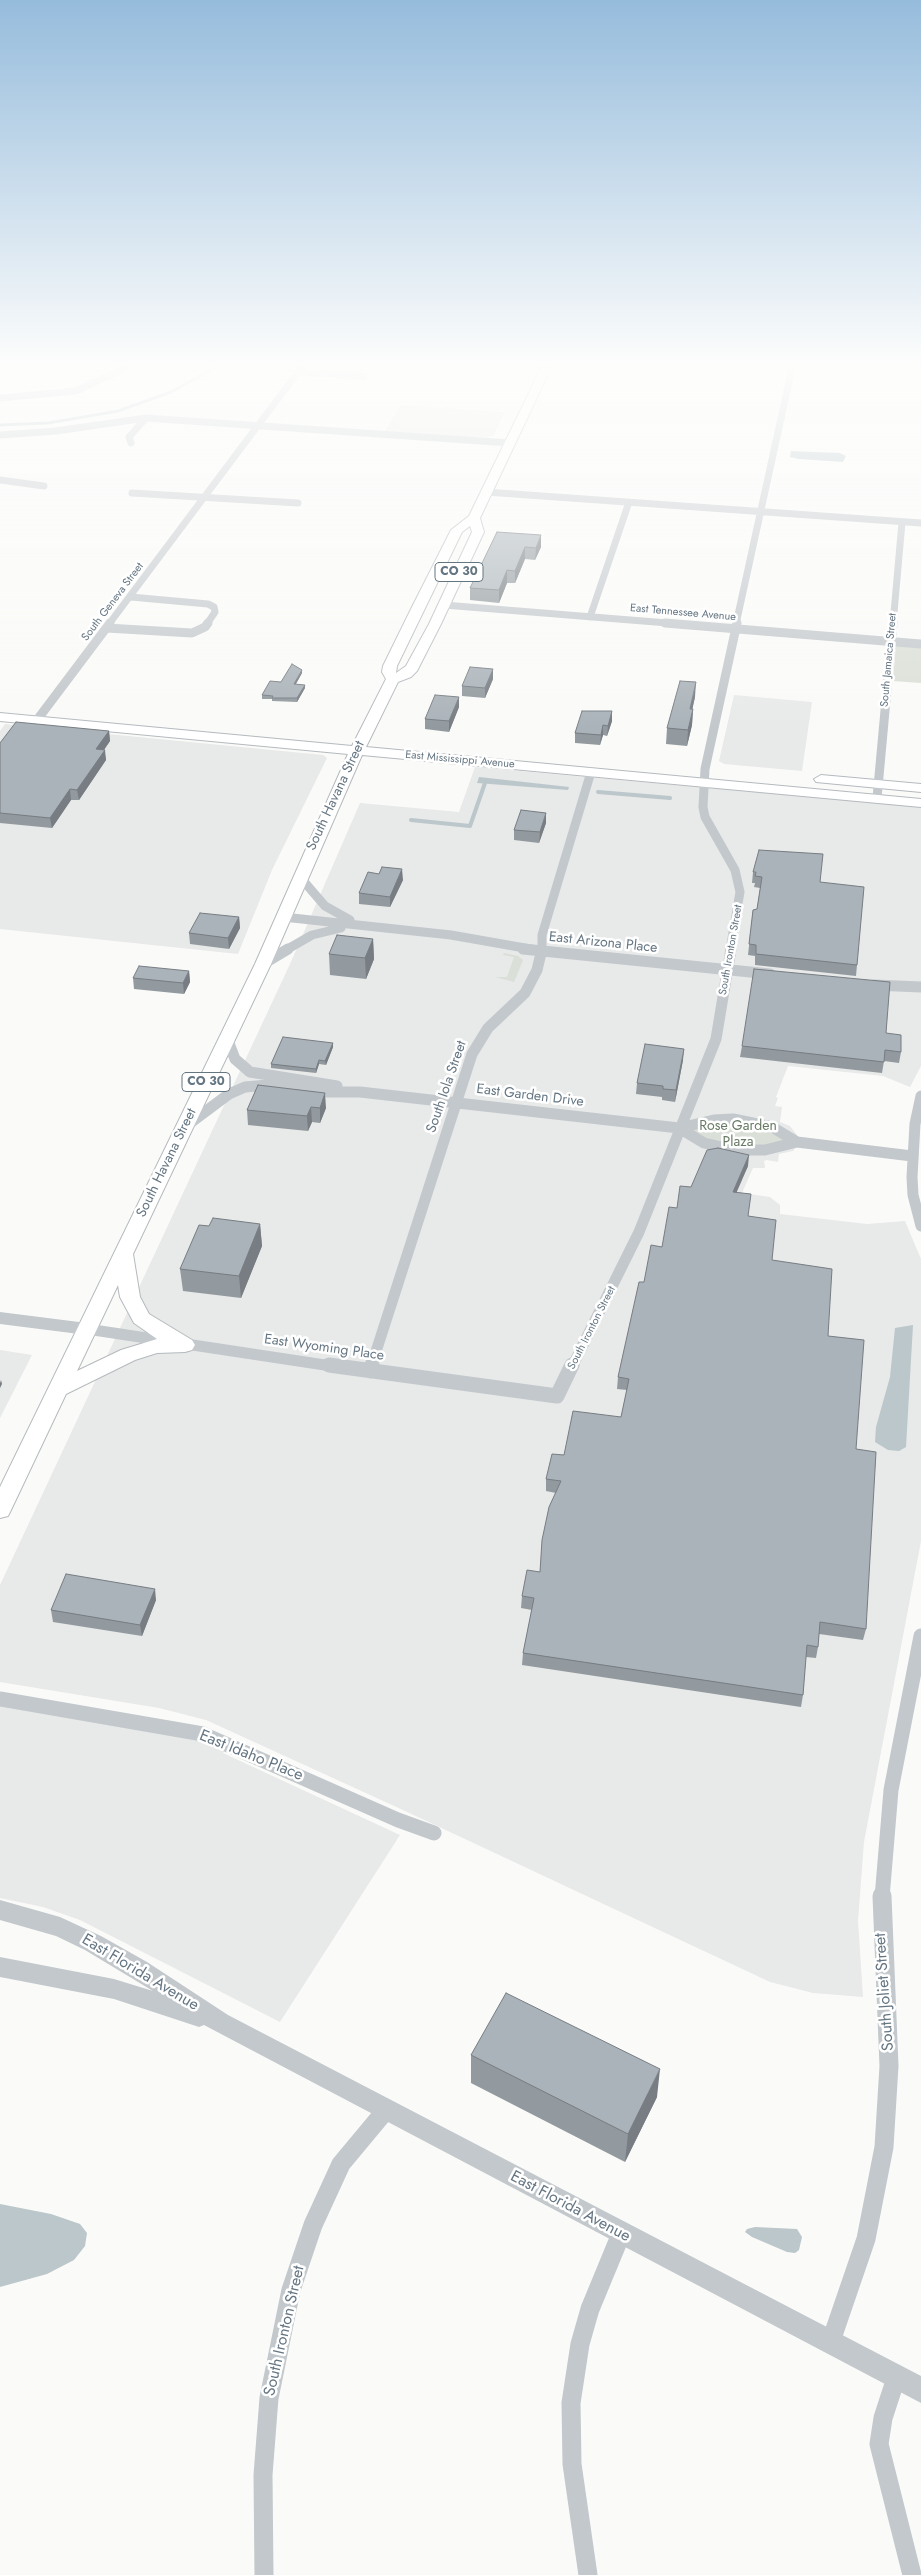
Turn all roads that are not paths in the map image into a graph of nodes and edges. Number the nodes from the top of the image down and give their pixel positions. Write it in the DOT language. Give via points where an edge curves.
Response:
graph roads {
  1 [pos="213,488"];
  2 [pos="488,488"];
  3 [pos="766,488"];
  4 [pos="486,492"];
  5 [pos="132,494"];
  6 [pos="206,497"];
  7 [pos="629,502"];
  8 [pos="298,503"];
  9 [pos="761,512"];
  10 [pos="474,518"];
  11 [pos="902,522"];
  12 [pos="921,523"];
  13 [pos="447,549"];
  14 [pos="464,561"];
  15 [pos="425,593"];
  16 [pos="132,597"];
  17 [pos="444,605"];
  18 [pos="417,609"];
  19 [pos="590,617"];
  20 [pos="435,624"];
  21 [pos="108,628"];
  22 [pos="736,629"];
  23 [pos="891,641"];
  24 [pos="921,644"];
  25 [pos="393,680"];
  26 [pos="0,704"];
  27 [pos="46,708"];
  28 [pos="0,716"];
  29 [pos="37,720"];
  30 [pos="360,744"];
  31 [pos="591,772"];
  32 [pos="705,776"];
  33 [pos="921,788"];
  34 [pos="878,791"];
  35 [pos="921,803"];
  36 [pos="300,877"];
  37 [pos="283,917"];
  38 [pos="372,927"];
  39 [pos="542,951"];
  40 [pos="263,964"];
  41 [pos="728,969"];
  42 [pos="781,975"];
  43 [pos="864,984"];
  44 [pos="921,986"];
  45 [pos="227,1038"];
  46 [pos="349,1091"];
  47 [pos="921,1096"];
  48 [pos="457,1103"];
  49 [pos="185,1127"];
  50 [pos="679,1128"];
  51 [pos="797,1142"];
  52 [pos="912,1156"];
  53 [pos="921,1226"];
  54 [pos="123,1254"];
  55 [pos="0,1318"];
  56 [pos="87,1329"];
  57 [pos="185,1345"];
  58 [pos="370,1371"];
  59 [pos="57,1390"];
  60 [pos="557,1396"];
  61 [pos="0,1510"];
  62 [pos="921,1636"];
  63 [pos="0,1699"];
  64 [pos="434,1833"];
  65 [pos="0,1910"];
  66 [pos="0,1919"];
  67 [pos="60,1927"];
  68 [pos="0,1967"];
  69 [pos="220,2023"];
  70 [pos="386,2110"];
  71 [pos="621,2234"];
  72 [pos="830,2344"];
  73 [pos="896,2378"];
  74 [pos="921,2390"];
  75 [pos="264,2575"];
  76 [pos="588,2575"];
  77 [pos="912,2575"];
  1 -- 6 [label="street, South Geneva Street"];
  2 -- 4 [label="main road, South Havana Street / CO 30"];
  3 -- 9 [label="street, South Ironton Street"];
  4 -- 7 [label="street"];
  4 -- 10 [label="main road, South Havana Street / CO 30"];
  5 -- 6 [label="street"];
  6 -- 8 [label="street"];
  6 -- 16 [label="street, South Geneva Street"];
  7 -- 9 [label="street"];
  7 -- 19 [label="street"];
  9 -- 11 [label="street"];
  9 -- 22 [label="street, South Ironton Street"];
  10 -- 13 [label="main road, South Havana Street / CO 30" via="458,528"];
  10 -- 14 [label="main road, South Havana Street / CO 30" via="478,532"];
  11 -- 12 [label="street"];
  11 -- 23 [label="street, South Jamaica Street"];
  13 -- 14 [label="main road"];
  13 -- 15 [label="main road, South Havana Street / CO 30"];
  14 -- 17 [label="main road, South Havana Street / CO 30"];
  15 -- 17 [label="main road" via="434,602"];
  15 -- 18 [label="main road, South Havana Street / CO 30"];
  16 -- 21 [label="street, South Geneva Street"];
  16 -- 21 [label="street" via="208,604 214,606 215,612 205,627 192,633"];
  17 -- 19 [label="street, East Tennessee Avenue"];
  17 -- 20 [label="main road, South Havana Street / CO 30"];
  18 -- 20 [label="main road" via="428,614"];
  18 -- 25 [label="main road, South Havana Street / CO 30" via="390,666"];
  19 -- 22 [label="street, East Tennessee Avenue"];
  20 -- 25 [label="main road, South Havana Street / CO 30" via="412,668"];
  21 -- 27 [label="street, South Geneva Street"];
  22 -- 23 [label="street, East Tennessee Avenue"];
  22 -- 32 [label="street, South Ironton Street"];
  23 -- 24 [label="street, East Tennessee Avenue"];
  23 -- 34 [label="street, South Jamaica Street"];
  25 -- 30 [label="main road, South Havana Street / CO 30"];
  26 -- 27 [label="main road, East Mississippi Avenue"];
  27 -- 29 [label="street, South Geneva Street"];
  27 -- 30 [label="main road, East Mississippi Avenue"];
  28 -- 29 [label="main road, East Mississippi Avenue"];
  29 -- 30 [label="main road, East Mississippi Avenue"];
  30 -- 31 [label="main road, East Mississippi Avenue"];
  30 -- 32 [label="main road, East Mississippi Avenue"];
  30 -- 36 [label="main road, South Havana Street / CO 30"];
  31 -- 32 [label="main road, East Mississippi Avenue"];
  31 -- 39 [label="street, South Iola Street" via="542,935"];
  32 -- 34 [label="main road, East Mississippi Avenue"];
  32 -- 41 [label="street, South Ironton Street" via="705,817 732,864 740,886"];
  33 -- 34 [label="main road, East Mississippi Avenue"];
  34 -- 35 [label="main road, East Mississippi Avenue"];
  36 -- 37 [label="main road, South Havana Street / CO 30"];
  36 -- 38 [label="street" via="333,913"];
  37 -- 38 [label="street, East Arizona Place"];
  37 -- 40 [label="main road, South Havana Street / CO 30"];
  38 -- 39 [label="street, East Arizona Place" via="471,938"];
  38 -- 40 [label="street" via="342,928 312,935"];
  39 -- 41 [label="street, East Arizona Place"];
  39 -- 48 [label="street, South Iola Street" via="528,989 488,1028 475,1048"];
  40 -- 45 [label="main road, South Havana Street / CO 30"];
  41 -- 42 [label="street, East Arizona Place"];
  41 -- 50 [label="street, South Ironton Street" via="712,1052"];
  43 -- 44 [label="street"];
  45 -- 46 [label="street, East Garden Drive" via="235,1059 250,1072 328,1083"];
  45 -- 49 [label="main road, South Havana Street / CO 30"];
  46 -- 48 [label="street, East Garden Drive"];
  46 -- 49 [label="street, East Garden Drive" via="328,1092 268,1084 253,1086 229,1094"];
  47 -- 52 [label="street"];
  48 -- 50 [label="street, East Garden Drive"];
  48 -- 58 [label="street, South Iola Street"];
  49 -- 54 [label="main road, South Havana Street / CO 30"];
  50 -- 51 [label="street, East Garden Drive" via="733,1119 772,1127"];
  50 -- 51 [label="street, East Garden Drive" via="704,1143 735,1150 765,1150"];
  50 -- 60 [label="street, South Ironton Street" via="639,1232"];
  51 -- 52 [label="street, East Garden Drive"];
  52 -- 53 [label="street" via="913,1195"];
  54 -- 56 [label="main road, South Havana Street / CO 30"];
  54 -- 57 [label="main road" via="130,1297 141,1318"];
  55 -- 56 [label="street"];
  56 -- 57 [label="street, East Wyoming Place"];
  56 -- 59 [label="main road, South Havana Street / CO 30"];
  57 -- 58 [label="street, East Wyoming Place"];
  57 -- 59 [label="main road" via="156,1346 128,1355"];
  58 -- 60 [label="street, East Wyoming Place"];
  59 -- 61 [label="main road, South Havana Street / CO 30"];
  62 -- 72 [label="street, South Joliet Street" via="891,1790 883,1854 881,1923 889,2066 884,2147 866,2240"];
  63 -- 64 [label="street, East Idaho Place" via="203,1734"];
  65 -- 67 [label="street, East Florida Avenue"];
  66 -- 67 [label="street"];
  67 -- 69 [label="street, East Florida Avenue" via="135,1966"];
  68 -- 69 [label="street, East Florida Avenue" via="114,1988"];
  69 -- 70 [label="street, East Florida Avenue"];
  70 -- 71 [label="street, East Florida Avenue"];
  70 -- 75 [label="street, South Ironton Street" via="341,2164 313,2225 291,2290 269,2398 262,2475"];
  71 -- 72 [label="street, East Florida Avenue"];
  71 -- 76 [label="street" via="590,2309 580,2344 571,2403 572,2464"];
  72 -- 73 [label="street, East Florida Avenue"];
  73 -- 74 [label="street, East Florida Avenue"];
  73 -- 77 [label="street" via="883,2418 879,2444"];
}
